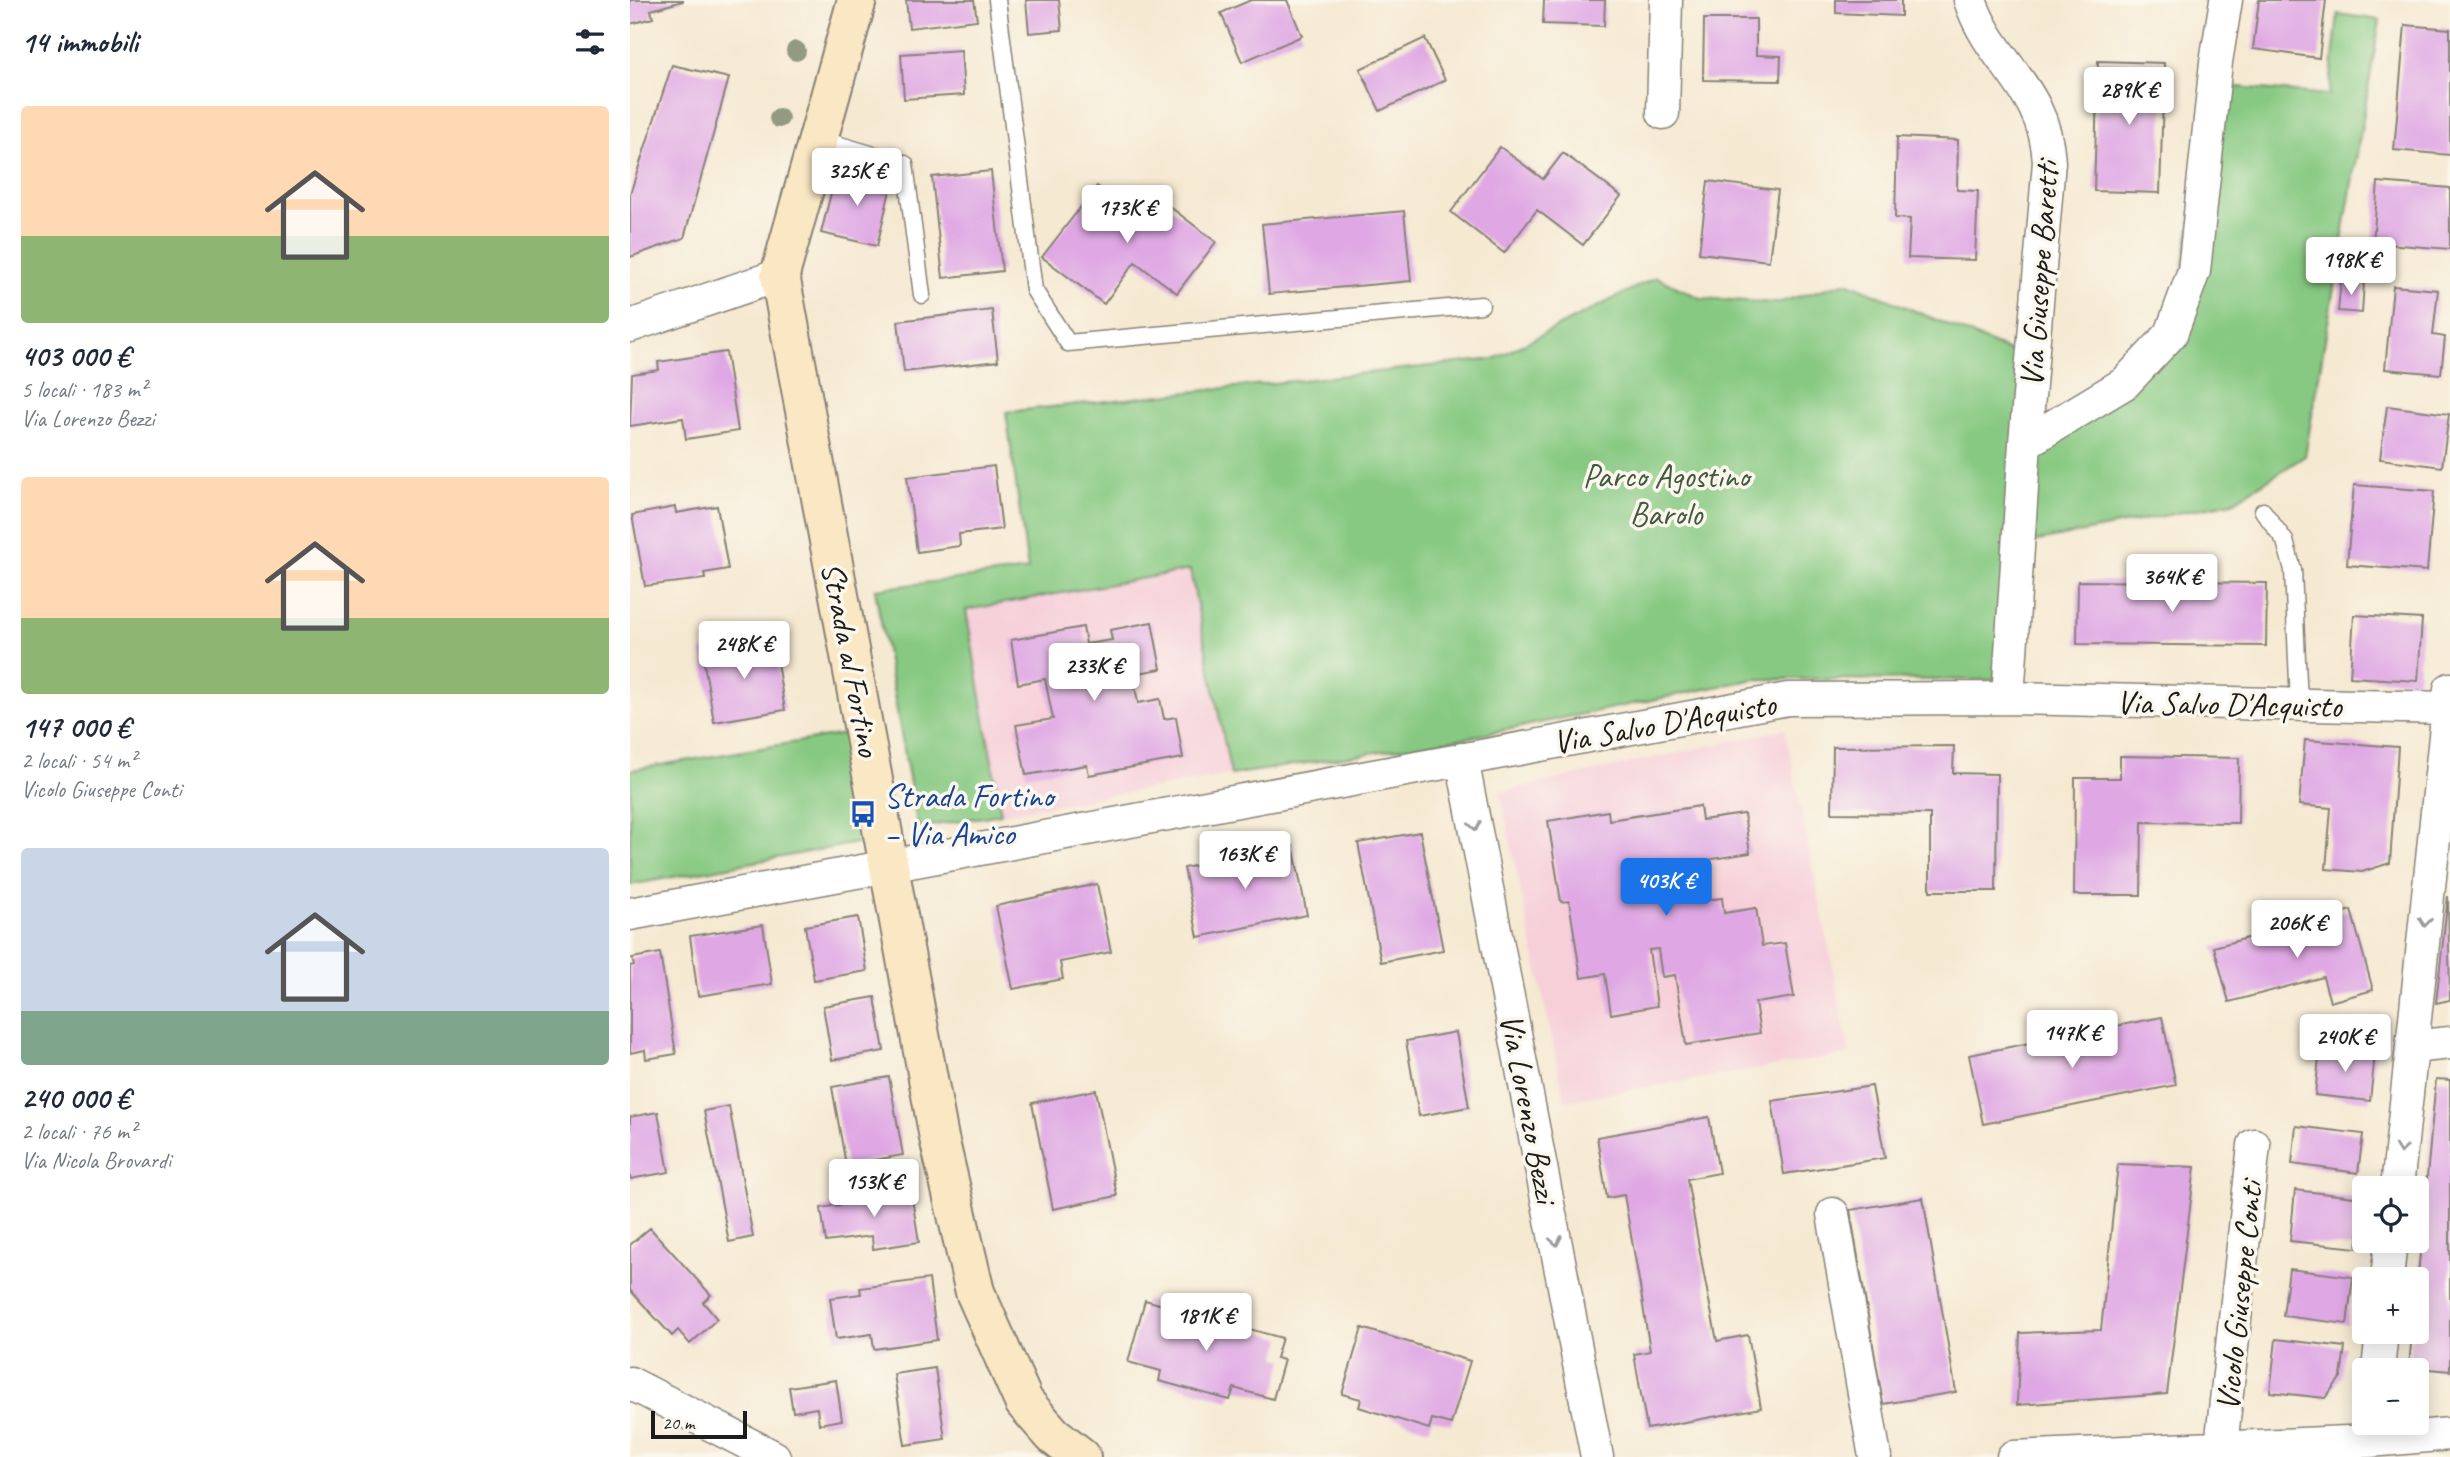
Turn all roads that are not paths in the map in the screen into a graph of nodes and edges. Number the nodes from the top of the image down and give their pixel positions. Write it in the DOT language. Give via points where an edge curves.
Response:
graph roads {
  1 [pos="857,0"];
  2 [pos="997,0"];
  3 [pos="1666,0"];
  4 [pos="1970,0"];
  5 [pos="2226,0"];
  6 [pos="1663,113"];
  7 [pos="817,138"];
  8 [pos="780,275"];
  9 [pos="922,295"];
  10 [pos="1481,305"];
  11 [pos="630,326"];
  12 [pos="2025,443"];
  13 [pos="2263,510"];
  14 [pos="2008,698"];
  15 [pos="2449,699"];
  16 [pos="2299,705"];
  17 [pos="1462,759"];
  18 [pos="2442,845"];
  19 [pos="891,865"];
  20 [pos="630,914"];
  21 [pos="2450,1043"];
  22 [pos="2412,1047"];
  23 [pos="2254,1145"];
  24 [pos="2398,1176"];
  25 [pos="1833,1214"];
  26 [pos="631,1385"];
  27 [pos="2450,1434"];
  28 [pos="2371,1440"];
  29 [pos="2206,1451"];
  30 [pos="774,1457"];
  31 [pos="1081,1457"];
  32 [pos="1597,1457"];
  33 [pos="1875,1457"];
  34 [pos="2013,1457"];
  1 -- 7 [label="street, Strada al Fortino"];
  2 -- 10 [label="lane" via="1034,290 1068,343"];
  3 -- 6 [label="street"];
  4 -- 12 [label="street, Via Giuseppe Baretti" via="1985,33 2034,103 2047,139 2049,162"];
  5 -- 12 [label="street, Via Giuseppe Baretti" via="2193,271 2171,334 2126,383"];
  7 -- 8 [label="street, Strada al Fortino"];
  7 -- 9 [label="lane" via="905,164"];
  8 -- 11 [label="street"];
  8 -- 19 [label="street, Strada al Fortino"];
  12 -- 14 [label="street, Via Giuseppe Baretti"];
  13 -- 16 [label="lane" via="2285,541 2293,570"];
  14 -- 16 [label="street, Via Salvo D'Acquisto"];
  14 -- 17 [label="street, Via Salvo D'Acquisto" via="1788,699"];
  15 -- 16 [label="street, Via Salvo D'Acquisto"];
  15 -- 18 [label="street"];
  17 -- 19 [label="street, Via Salvo D'Acquisto"];
  17 -- 32 [label="street, Via Lorenzo Bezzi, one-way"];
  18 -- 22 [label="street, one-way"];
  19 -- 20 [label="street, Via Salvo D'Acquisto"];
  19 -- 31 [label="street, Strada al Fortino" via="939,1138 975,1292 1024,1402 1053,1435"];
  21 -- 22 [label="street"];
  22 -- 24 [label="street, one-way"];
  23 -- 29 [label="street, Vicolo Giuseppe Conti"];
  25 -- 33 [label="street"];
  26 -- 30 [label="street"];
  27 -- 28 [label="street"];
  28 -- 29 [label="street"];
  29 -- 34 [label="street"];
}
